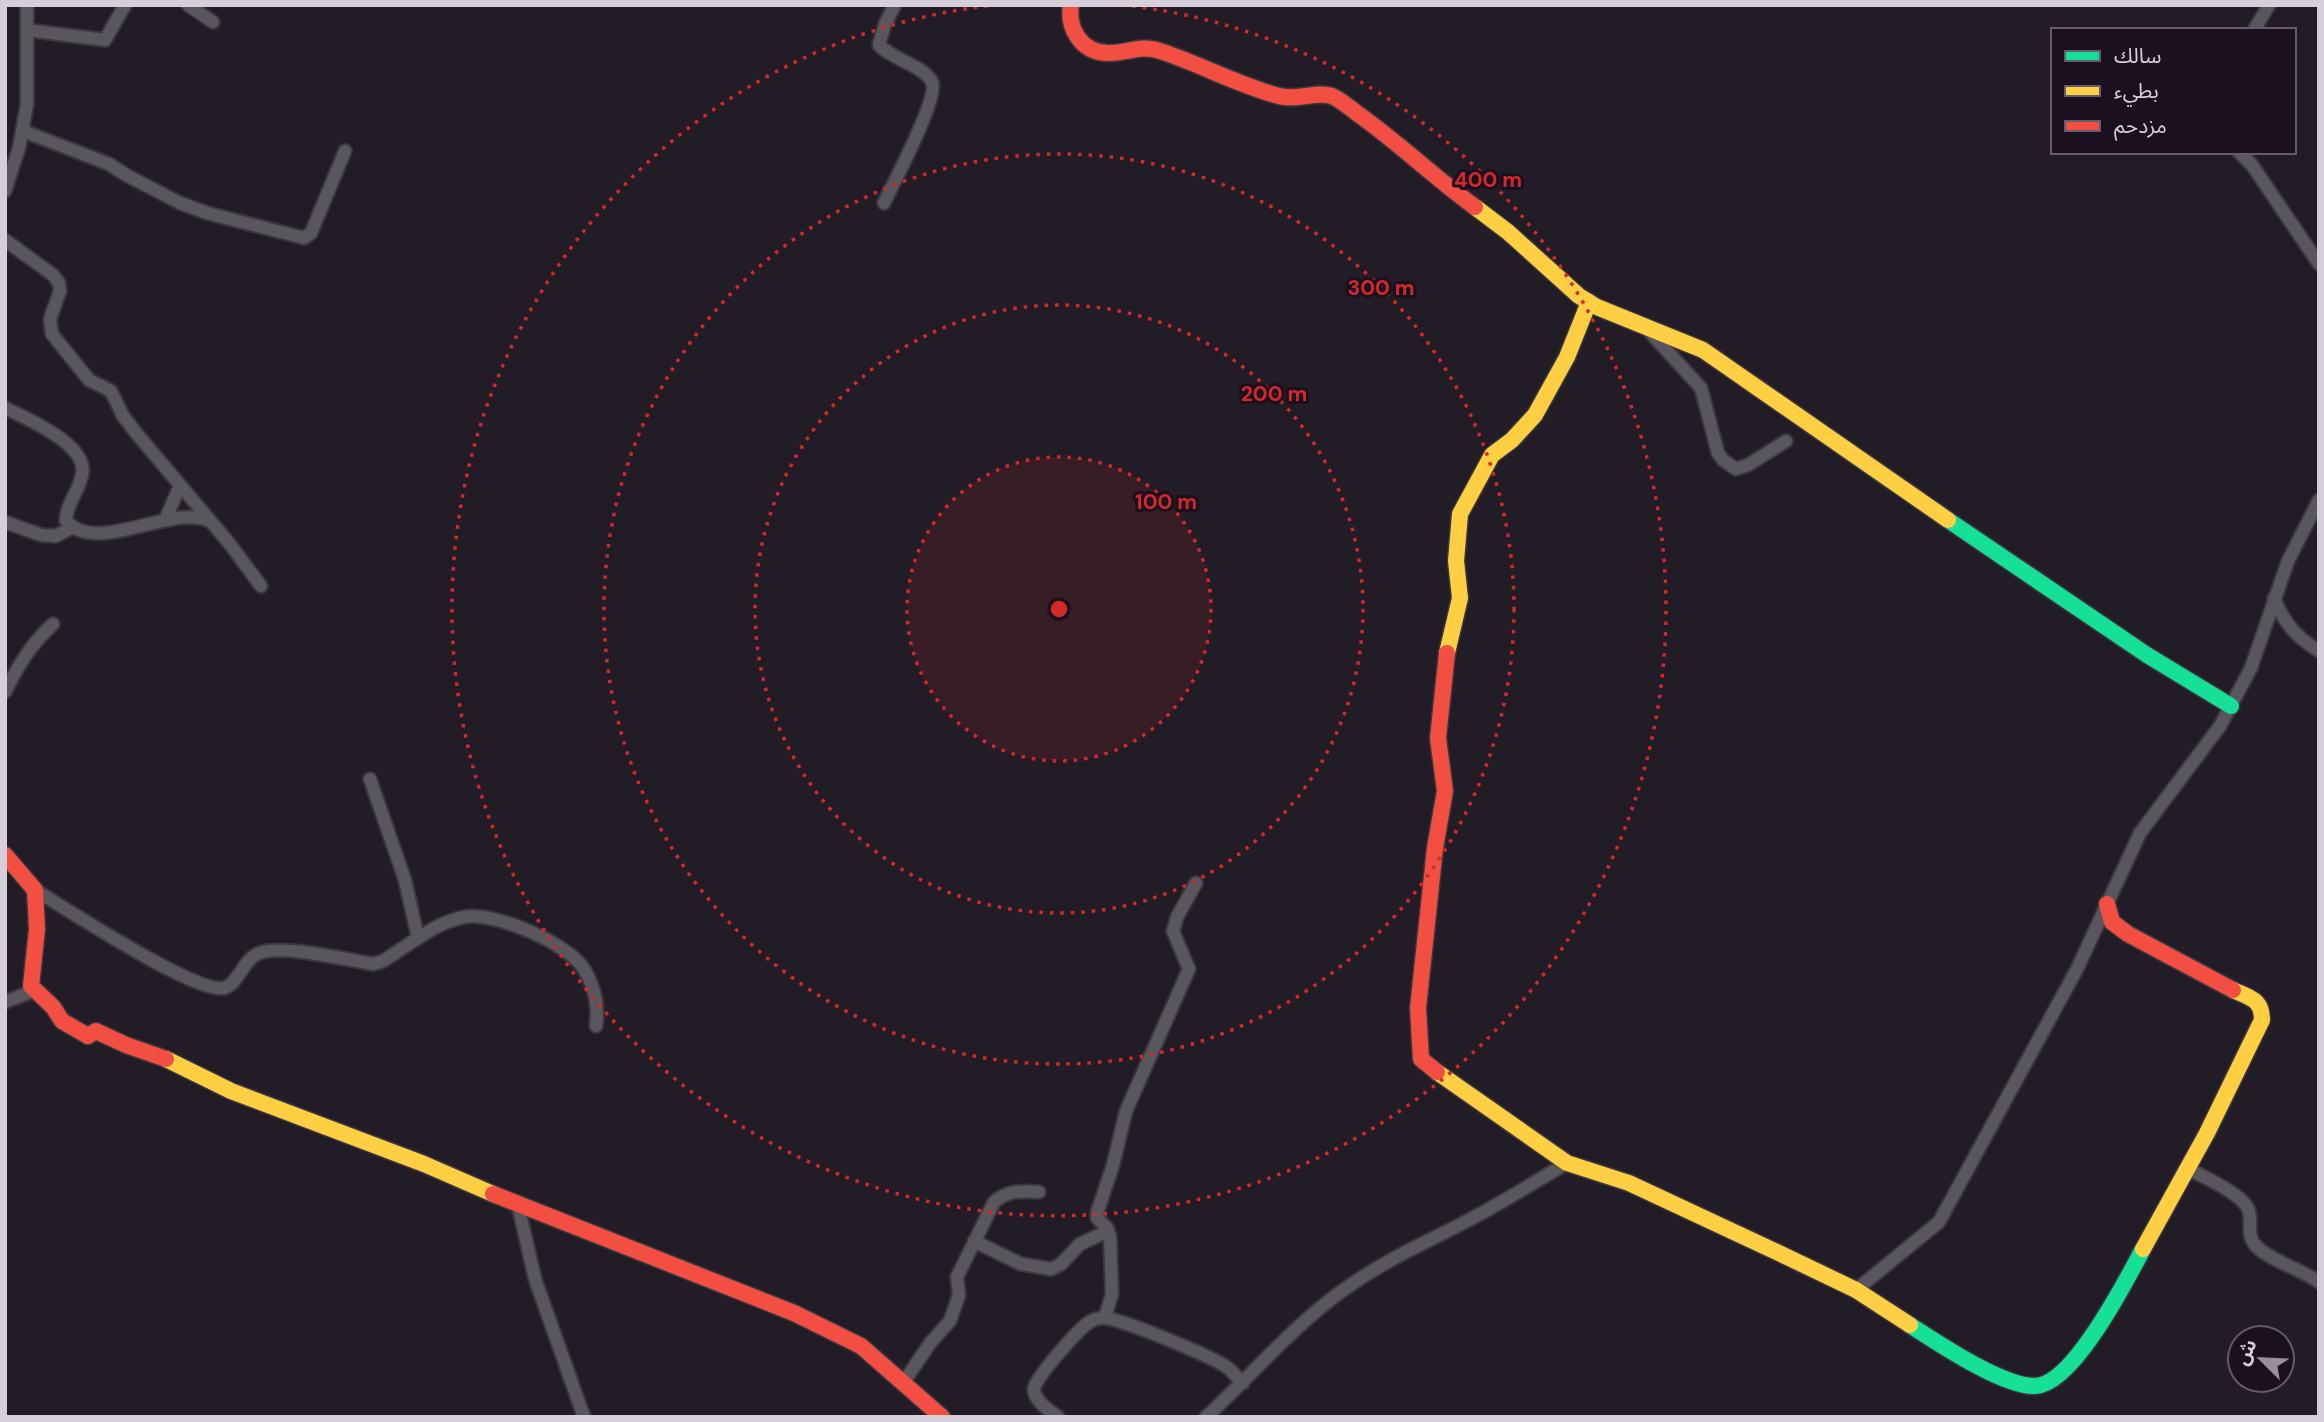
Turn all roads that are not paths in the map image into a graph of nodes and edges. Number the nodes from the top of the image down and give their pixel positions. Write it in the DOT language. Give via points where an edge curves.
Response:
graph roads {
  1 [pos="27,5"];
  2 [pos="125,5"];
  3 [pos="188,5"];
  4 [pos="895,5"];
  5 [pos="1071,5"];
  6 [pos="2269,5"];
  7 [pos="213,22"];
  8 [pos="2255,28"];
  9 [pos="27,30"];
  10 [pos="23,131"];
  11 [pos="345,150"];
  12 [pos="2241,154"];
  13 [pos="5,191"];
  14 [pos="884,203"];
  15 [pos="5,240"];
  16 [pos="2319,264"];
  17 [pos="1589,302"];
  18 [pos="1646,327"];
  19 [pos="5,408"];
  20 [pos="1786,441"];
  21 [pos="180,486"];
  22 [pos="2319,500"];
  23 [pos="166,520"];
  24 [pos="211,521"];
  25 [pos="5,522"];
  26 [pos="73,527"];
  27 [pos="261,586"];
  28 [pos="2274,598"];
  29 [pos="53,624"];
  30 [pos="2319,651"];
  31 [pos="5,692"];
  32 [pos="2231,706"];
  33 [pos="370,779"];
  34 [pos="5,855"];
  35 [pos="1196,883"];
  36 [pos="35,890"];
  37 [pos="2107,904"];
  38 [pos="418,938"];
  39 [pos="33,991"];
  40 [pos="5,1002"];
  41 [pos="596,1026"];
  42 [pos="1567,1163"];
  43 [pos="2187,1168"];
  44 [pos="1039,1192"];
  45 [pos="518,1205"];
  46 [pos="1108,1231"];
  47 [pos="974,1241"];
  48 [pos="2319,1282"];
  49 [pos="1856,1290"];
  50 [pos="1105,1317"];
  51 [pos="903,1383"];
  52 [pos="1243,1384"];
  53 [pos="584,1417"];
  54 [pos="942,1417"];
  55 [pos="1058,1417"];
  56 [pos="1206,1417"];
  1 -- 9 [label="street"];
  2 -- 9 [label="street" via="105,40"];
  3 -- 7 [label="street"];
  4 -- 14 [label="street" via="879,45 924,74 932,82 933,92"];
  5 -- 17 [label="street" via="1069,17 1075,36 1091,49 1107,53 1142,47 1158,50 1282,97 1335,97 1508,232"];
  6 -- 8 [label="street"];
  9 -- 10 [label="street"];
  10 -- 11 [label="street" via="101,160 180,203 304,238 311,233"];
  10 -- 13 [label="street"];
  12 -- 16 [label="street"];
  15 -- 21 [label="street" via="59,283 50,319 52,334 89,380 111,391 123,416"];
  17 -- 18 [label="street"];
  17 -- 42 [label="street" via="1567,358 1535,415 1492,455 1460,514 1456,561 1460,598 1445,663 1438,738 1445,791 1418,1008 1421,1059"];
  18 -- 20 [label="street" via="1701,388 1718,453 1728,465 1736,469 1748,465"];
  18 -- 32 [label="street" via="1703,350 1740,373 2035,580"];
  19 -- 26 [label="street" via="63,440 79,456 82,478 66,514"];
  21 -- 23 [label="street"];
  21 -- 24 [label="street"];
  22 -- 28 [label="street"];
  23 -- 24 [label="street" via="187,515"];
  23 -- 26 [label="street" via="99,532"];
  24 -- 27 [label="street"];
  25 -- 26 [label="street" via="41,535 57,536"];
  28 -- 30 [label="street" via="2291,631"];
  28 -- 32 [label="street" via="2251,668"];
  29 -- 31 [label="street" via="24,656"];
  32 -- 37 [label="street" via="2140,834"];
  33 -- 38 [label="street" via="405,880"];
  34 -- 36 [label="street"];
  35 -- 46 [label="street" via="1173,931 1189,968 1126,1111 1097,1213"];
  36 -- 38 [label="street" via="143,956 216,988 225,988 245,964 269,951 373,964"];
  36 -- 39 [label="street"];
  37 -- 43 [label="street" via="2112,922 2128,934 2259,1003 2262,1009 2262,1020"];
  37 -- 49 [label="street" via="2077,969 1939,1222"];
  38 -- 41 [label="street" via="445,923 479,915 547,941 584,969 597,997"];
  39 -- 40 [label="street"];
  39 -- 45 [label="street" via="62,1021 88,1036 96,1031 147,1051 231,1091"];
  42 -- 49 [label="street" via="1629,1183"];
  42 -- 52 [label="street" via="1352,1284 1293,1330"];
  43 -- 48 [label="street" via="2246,1203 2249,1233 2256,1247"];
  43 -- 49 [label="street" via="2088,1342 2064,1371 2043,1384 2007,1381"];
  44 -- 47 [label="street" via="1002,1195"];
  45 -- 51 [label="street" via="794,1313 861,1346"];
  45 -- 53 [label="street" via="535,1279"];
  46 -- 47 [label="street" via="1080,1244 1051,1269 1021,1264"];
  46 -- 50 [label="street" via="1112,1294"];
  47 -- 51 [label="street" via="957,1277 959,1295 950,1321"];
  50 -- 52 [label="street" via="1225,1366"];
  50 -- 55 [label="street" via="1087,1324 1037,1377 1037,1399"];
  51 -- 54 [label="street"];
  52 -- 56 [label="street"];
}
